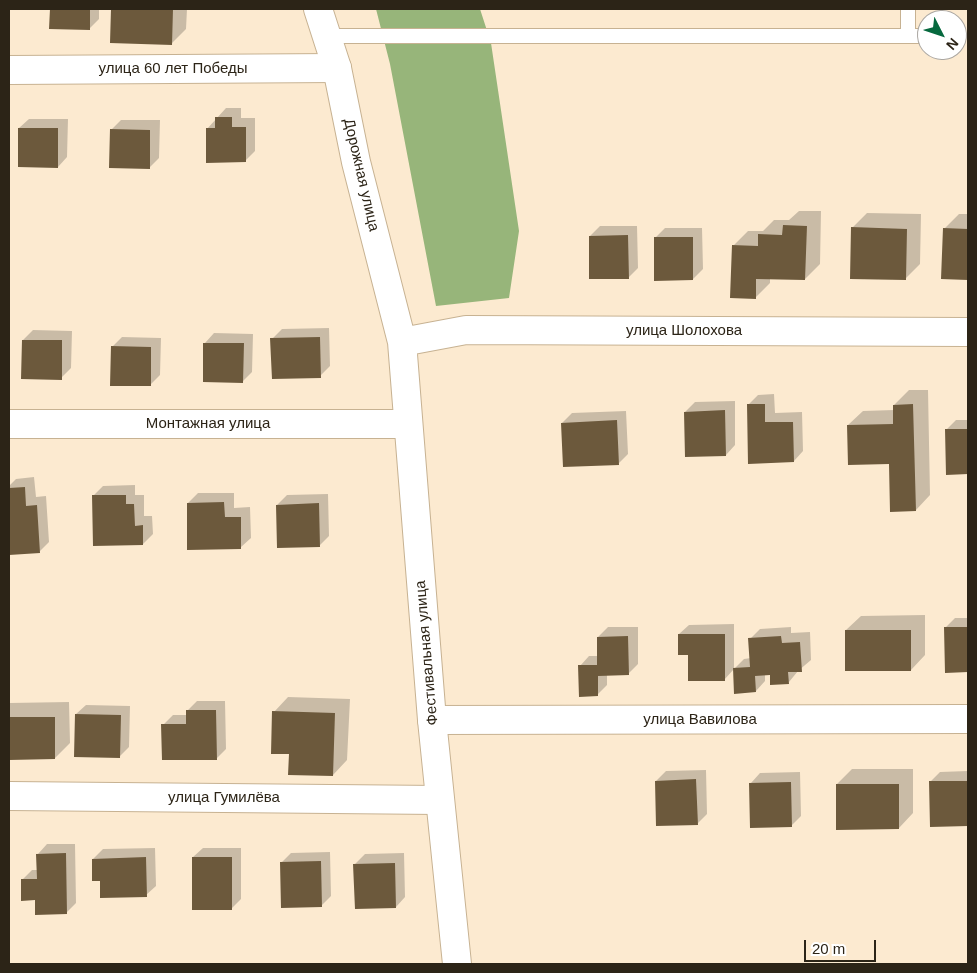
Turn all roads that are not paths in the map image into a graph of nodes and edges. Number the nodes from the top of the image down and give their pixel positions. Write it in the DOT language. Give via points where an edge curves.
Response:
graph roads {
  1 [pos="318,9"];
  2 [pos="908,9"];
  3 [pos="327,36"];
  4 [pos="337,68"];
  5 [pos="9,70"];
  6 [pos="968,332"];
  7 [pos="402,342"];
  8 [pos="9,424"];
  9 [pos="408,424"];
  10 [pos="432,720"];
  11 [pos="968,720"];
  12 [pos="9,796"];
  13 [pos="439,800"];
  14 [pos="457,964"];
  1 -- 3 [label="street, Дорожная улица"];
  2 -- 3 [label="lane" via="915,36"];
  3 -- 4 [label="street, Дорожная улица"];
  4 -- 5 [label="street, улица 60 лет Победы"];
  4 -- 7 [label="street, Дорожная улица" via="356,162"];
  6 -- 7 [label="street, улица Шолохова" via="466,330"];
  7 -- 9 [label="street, Фестивальная улица"];
  8 -- 9 [label="street, Монтажная улица"];
  9 -- 10 [label="street, Фестивальная улица"];
  10 -- 11 [label="street, улица Вавилова"];
  10 -- 13 [label="street, Фестивальная улица"];
  12 -- 13 [label="street, улица Гумилёва"];
  13 -- 14 [label="street, Фестивальная улица"];
}
